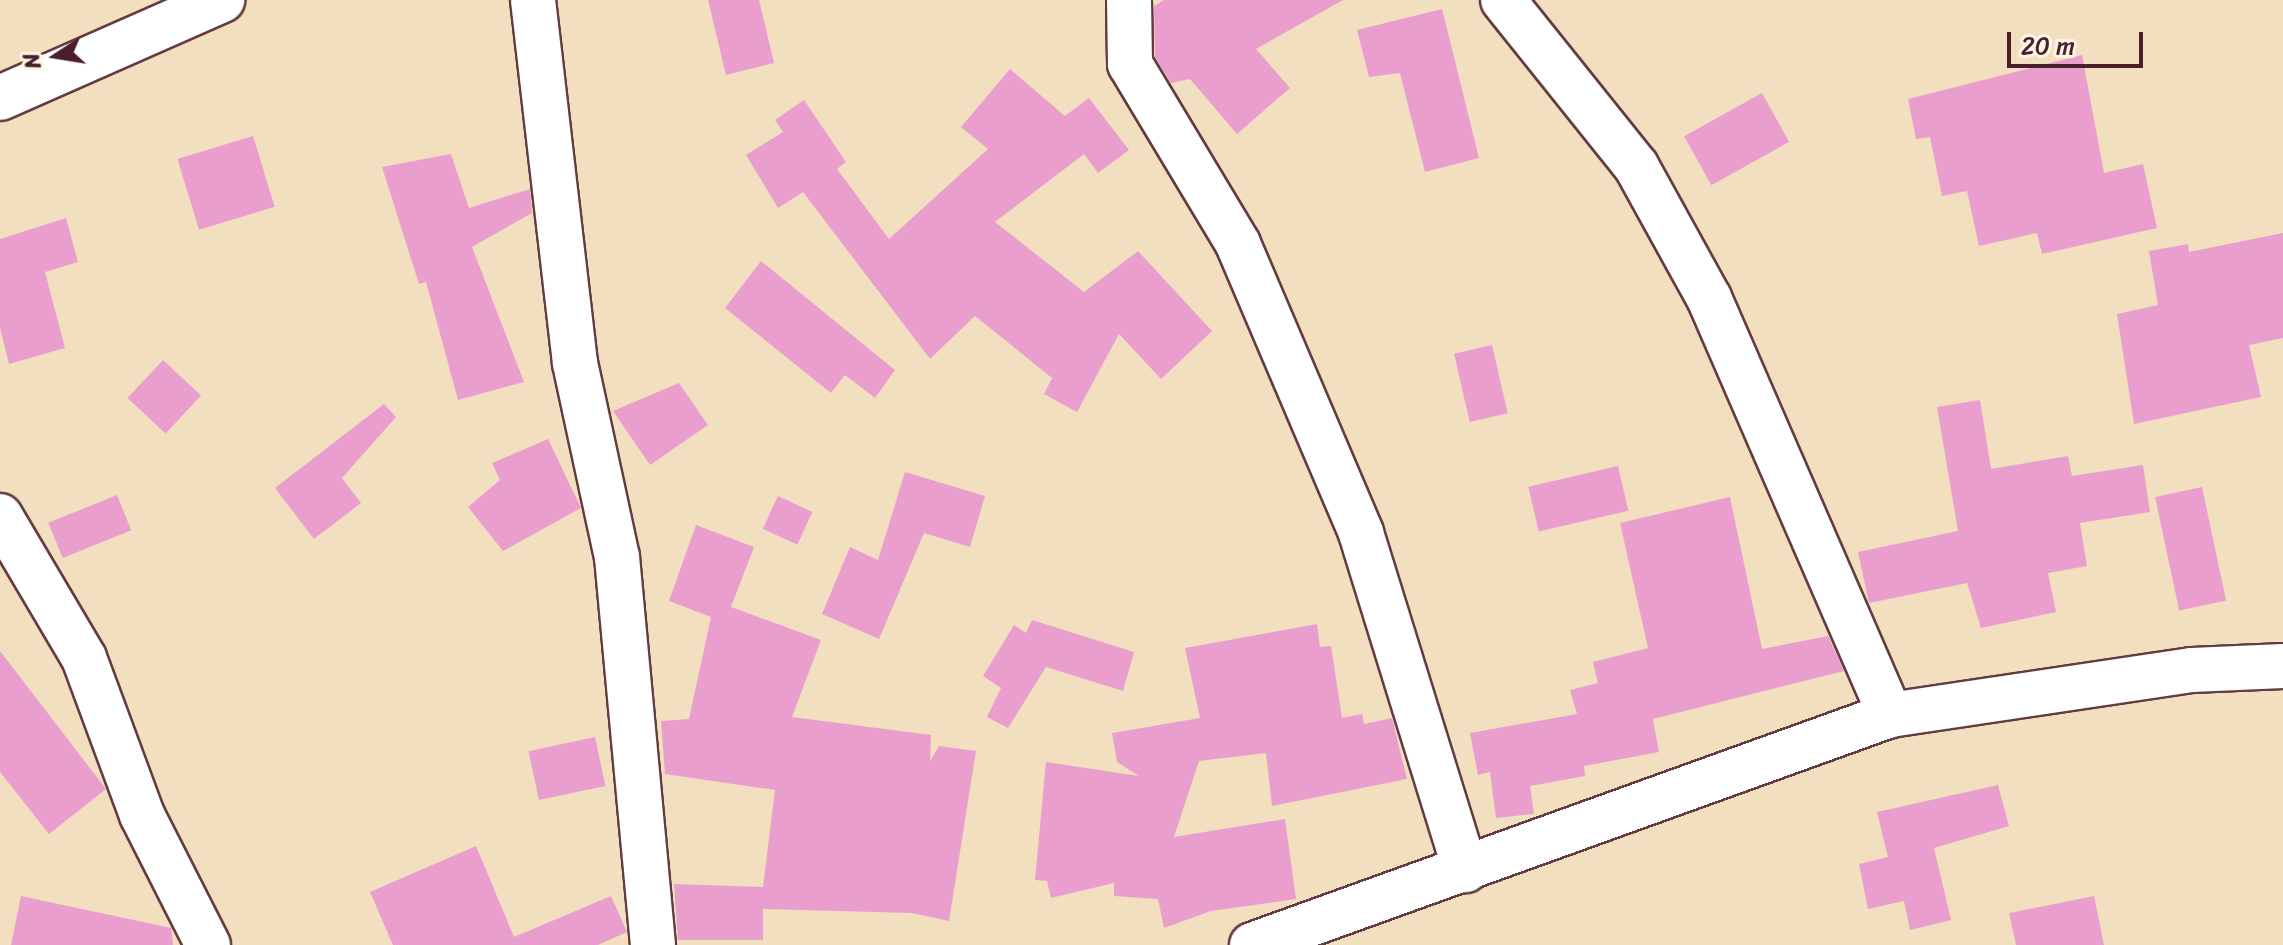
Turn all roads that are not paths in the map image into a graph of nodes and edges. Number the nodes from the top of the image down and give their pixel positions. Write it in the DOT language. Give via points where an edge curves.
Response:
graph roads {
  1 [pos="222,0"];
  2 [pos="533,0"];
  3 [pos="1129,0"];
  4 [pos="1503,0"];
  5 [pos="0,98"];
  6 [pos="0,516"];
  7 [pos="2283,666"];
  8 [pos="1890,715"];
  9 [pos="1465,870"];
  10 [pos="208,945"];
  11 [pos="653,945"];
  12 [pos="1252,945"];
  1 -- 5 [label="street"];
  2 -- 11 [label="street" via="575,363 617,557"];
  3 -- 9 [label="street" via="1130,64 1238,244 1361,533"];
  4 -- 8 [label="street" via="1636,166 1709,298"];
  6 -- 10 [label="street" via="84,658 142,815"];
  7 -- 8 [label="street" via="2192,670"];
  8 -- 9 [label="street"];
  9 -- 12 [label="street"];
}
